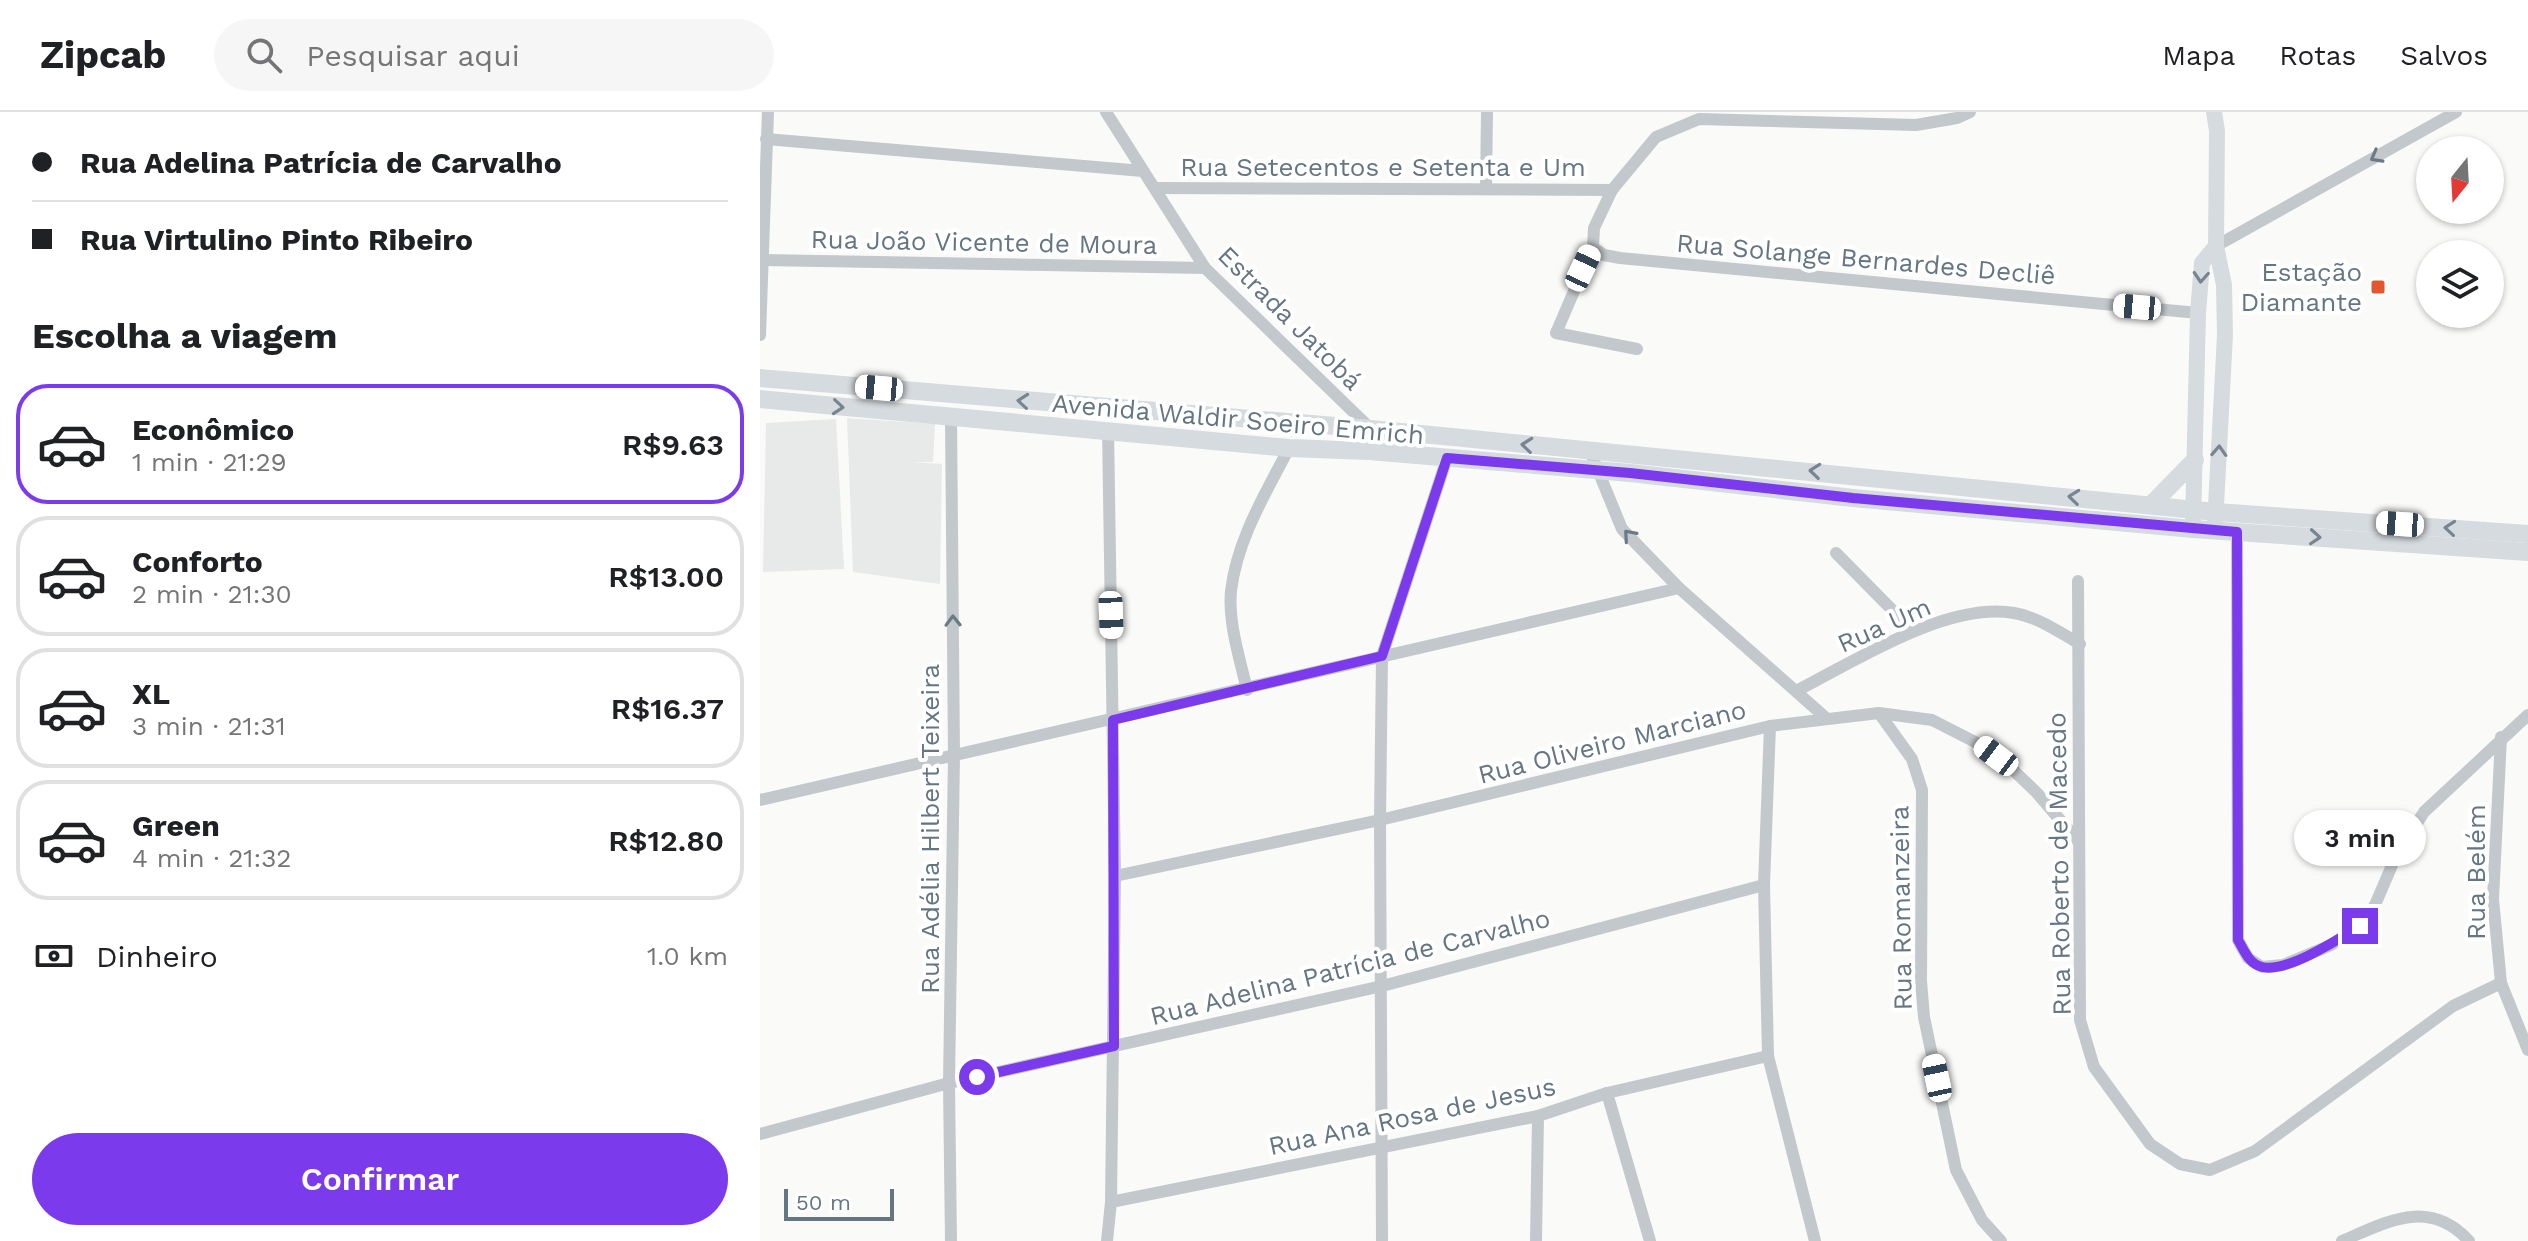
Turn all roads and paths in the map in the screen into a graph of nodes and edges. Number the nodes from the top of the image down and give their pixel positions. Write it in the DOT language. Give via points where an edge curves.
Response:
graph roads {
  1 [pos="768,112"];
  2 [pos="1106,112"];
  3 [pos="1487,112"];
  4 [pos="1970,112"];
  5 [pos="2214,112"];
  6 [pos="2456,112"];
  7 [pos="1843,118"];
  8 [pos="766,139"];
  9 [pos="1143,171"];
  10 [pos="1155,188"];
  11 [pos="1486,189"];
  12 [pos="1612,190"];
  13 [pos="2216,246"];
  14 [pos="1593,247"];
  15 [pos="763,260"];
  16 [pos="1205,268"];
  17 [pos="2198,313"];
  18 [pos="760,335"];
  19 [pos="1637,349"];
  20 [pos="760,378"];
  21 [pos="760,399"];
  22 [pos="951,417"];
  23 [pos="1108,429"];
  24 [pos="1371,429"];
  25 [pos="1289,448"];
  26 [pos="1590,451"];
  27 [pos="1447,458"];
  28 [pos="2195,460"];
  29 [pos="1598,470"];
  30 [pos="2151,505"];
  31 [pos="2195,509"];
  32 [pos="2215,521"];
  33 [pos="2193,529"];
  34 [pos="2237,532"];
  35 [pos="2528,534"];
  36 [pos="2528,552"];
  37 [pos="1836,553"];
  38 [pos="2078,581"];
  39 [pos="1679,588"];
  40 [pos="1913,631"];
  41 [pos="2080,644"];
  42 [pos="1382,656"];
  43 [pos="1247,690"];
  44 [pos="1798,690"];
  45 [pos="1879,713"];
  46 [pos="2528,715"];
  47 [pos="1826,718"];
  48 [pos="1113,720"];
  49 [pos="1770,726"];
  50 [pos="2501,737"];
  51 [pos="954,755"];
  52 [pos="760,800"];
  53 [pos="1380,820"];
  54 [pos="2079,842"];
  55 [pos="1115,876"];
  56 [pos="1764,885"];
  57 [pos="2501,983"];
  58 [pos="1382,986"];
  59 [pos="1114,1046"];
  60 [pos="2528,1050"];
  61 [pos="1768,1056"];
  62 [pos="949,1083"];
  63 [pos="1607,1093"];
  64 [pos="1538,1116"];
  65 [pos="760,1134"];
  66 [pos="1382,1146"];
  67 [pos="1111,1202"];
  68 [pos="951,1241"];
  69 [pos="1107,1241"];
  70 [pos="1382,1241"];
  71 [pos="1536,1241"];
  72 [pos="1650,1241"];
  73 [pos="1815,1241"];
  74 [pos="2001,1241"];
  75 [pos="2342,1241"];
  76 [pos="2469,1241"];
  1 -- 8 [label="street"];
  2 -- 9 [label="street, Estrada Jatobá"];
  3 -- 11 [label="street"];
  4 -- 7 [label="street" via="1916,125"];
  5 -- 13 [label="street"];
  6 -- 13 [label="street, one-way"];
  7 -- 12 [label="street" via="1699,119 1656,137"];
  8 -- 9 [label="street"];
  8 -- 15 [label="street"];
  9 -- 10 [label="street, Estrada Jatobá"];
  10 -- 11 [label="street, Rua Setecentos e Setenta e Um"];
  10 -- 16 [label="street, Estrada Jatobá"];
  11 -- 12 [label="street, Rua Setecentos e Setenta e Um"];
  12 -- 14 [label="street" via="1594,228"];
  13 -- 17 [label="street, one-way" via="2202,263"];
  32 -- 13 [label="street, one-way" via="2225,335 2224,285"];
  14 -- 17 [label="street, Rua Solange Bernardes Decliê" via="1620,258"];
  14 -- 19 [label="street" via="1556,333"];
  15 -- 16 [label="street, Rua João Vicente de Moura"];
  15 -- 18 [label="street"];
  16 -- 24 [label="street, Estrada Jatobá"];
  17 -- 28 [label="street"];
  24 -- 20 [label="main road, Avenida Waldir Soeiro Emrich, one-way"];
  21 -- 22 [label="main road, Avenida Waldir Soeiro Emrich, one-way"];
  22 -- 23 [label="main road, Avenida Waldir Soeiro Emrich"];
  51 -- 22 [label="street, Rua Adélia Hilbert Teixeira, one-way"];
  23 -- 25 [label="main road, Avenida Waldir Soeiro Emrich"];
  23 -- 48 [label="street"];
  26 -- 24 [label="main road, Avenida Waldir Soeiro Emrich, one-way"];
  25 -- 27 [label="main road, Avenida Waldir Soeiro Emrich"];
  25 -- 43 [label="street" via="1246,532 1231,593"];
  26 -- 29 [label="street"];
  30 -- 26 [label="main road, Avenida Waldir Soeiro Emrich, one-way"];
  27 -- 29 [label="main road, Avenida Waldir Soeiro Emrich"];
  27 -- 42 [label="street"];
  28 -- 30 [label="main road"];
  28 -- 31 [label="street"];
  29 -- 33 [label="main road, Avenida Waldir Soeiro Emrich"];
  39 -- 29 [label="street, one-way" via="1622,529"];
  30 -- 31 [label="main road, Avenida Waldir Soeiro Emrich"];
  31 -- 32 [label="main road, Avenida Waldir Soeiro Emrich"];
  31 -- 33 [label="street"];
  32 -- 33 [label="main road, Avenida Waldir Soeiro Emrich"];
  32 -- 34 [label="main road, Avenida Waldir Soeiro Emrich"];
  35 -- 32 [label="main road, Avenida Waldir Soeiro Emrich, one-way"];
  34 -- 36 [label="main road, Avenida Waldir Soeiro Emrich, one-way"];
  34 -- 50 [label="street" via="2238,940 2248,958 2262,967 2283,965 2360,926 2424,812"];
  37 -- 40 [label="street"];
  38 -- 41 [label="street, Rua Roberto de Macedo"];
  39 -- 42 [label="street"];
  39 -- 44 [label="street"];
  40 -- 41 [label="street, Rua Um" via="1966,615 2011,612"];
  40 -- 44 [label="street, Rua Um"];
  41 -- 54 [label="street, Rua Roberto de Macedo"];
  42 -- 43 [label="street"];
  42 -- 53 [label="street"];
  43 -- 48 [label="street"];
  44 -- 47 [label="street"];
  45 -- 47 [label="street, Rua Oliveiro Marciano"];
  45 -- 54 [label="street, Rua Oliveiro Marciano" via="1932,720 1981,745 2011,768"];
  45 -- 74 [label="street, Rua Romanzeira" via="1912,759 1922,790 1924,1017 1956,1170 1982,1220"];
  46 -- 50 [label="street"];
  47 -- 49 [label="street, Rua Oliveiro Marciano"];
  48 -- 51 [label="street"];
  48 -- 55 [label="street"];
  49 -- 53 [label="street, Rua Oliveiro Marciano"];
  49 -- 56 [label="street"];
  50 -- 57 [label="street, Rua Belém" via="2493,899"];
  51 -- 52 [label="street"];
  51 -- 62 [label="street, Rua Adélia Hilbert Teixeira"];
  53 -- 55 [label="street, Rua Oliveiro Marciano"];
  53 -- 58 [label="street"];
  54 -- 57 [label="street, Rua Roberto de Macedo" via="2080,1020 2094,1067 2150,1144 2180,1164 2210,1170 2255,1151 2453,1006"];
  55 -- 59 [label="street"];
  56 -- 58 [label="street, Rua Adelina Patrícia de Carvalho"];
  56 -- 61 [label="street"];
  57 -- 60 [label="street, Rua Belém"];
  58 -- 59 [label="street, Rua Adelina Patrícia de Carvalho"];
  58 -- 66 [label="street"];
  59 -- 62 [label="street, Rua Adelina Patrícia de Carvalho"];
  59 -- 67 [label="street"];
  61 -- 63 [label="street, Rua Ana Rosa de Jesus"];
  61 -- 73 [label="street"];
  62 -- 65 [label="street, Rua Adelina Patrícia de Carvalho"];
  62 -- 68 [label="street, Rua Adélia Hilbert Teixeira"];
  63 -- 64 [label="street, Rua Ana Rosa de Jesus"];
  63 -- 72 [label="street"];
  64 -- 66 [label="street, Rua Ana Rosa de Jesus"];
  64 -- 71 [label="street"];
  66 -- 67 [label="street, Rua Ana Rosa de Jesus"];
  66 -- 70 [label="street"];
  67 -- 69 [label="street"];
  75 -- 76 [label="street" via="2395,1218 2421,1216 2451,1224"];
}
